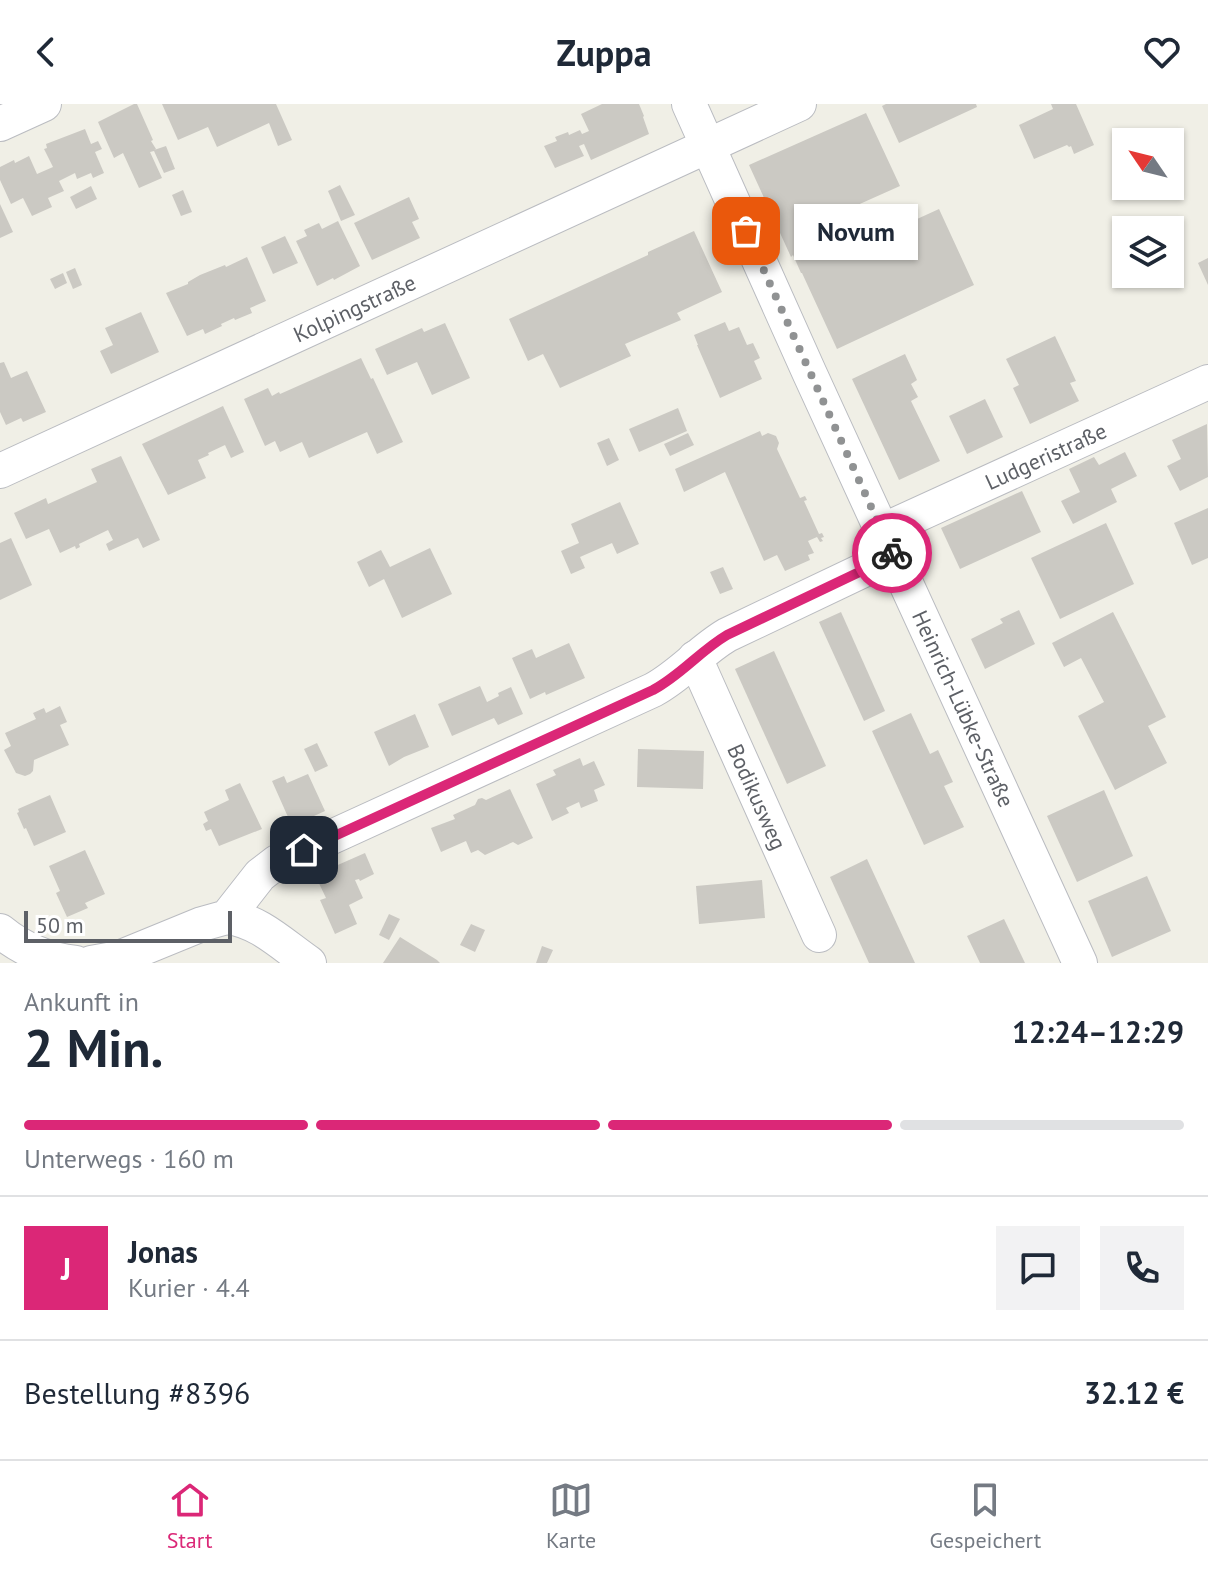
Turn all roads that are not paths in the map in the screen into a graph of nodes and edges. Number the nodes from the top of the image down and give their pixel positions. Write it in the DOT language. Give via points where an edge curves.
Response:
graph roads {
  1 [pos="44,104"];
  2 [pos="689,104"];
  3 [pos="799,104"];
  4 [pos="0,124"];
  5 [pos="708,146"];
  6 [pos="1208,382"];
  7 [pos="0,471"];
  8 [pos="887,544"];
  9 [pos="695,658"];
  10 [pos="227,917"];
  11 [pos="819,935"];
  12 [pos="10,938"];
  13 [pos="76,963"];
  14 [pos="91,963"];
  15 [pos="309,963"];
  16 [pos="1080,963"];
  1 -- 4 [label="street"];
  2 -- 5 [label="street, Heinrich-Lübke-Straße"];
  3 -- 5 [label="street, Kolpingstraße"];
  5 -- 7 [label="street, Kolpingstraße"];
  5 -- 8 [label="street, Heinrich-Lübke-Straße"];
  6 -- 8 [label="street, Ludgeristraße"];
  8 -- 9 [label="street, Ludgeristraße"];
  8 -- 16 [label="street, Heinrich-Lübke-Straße"];
  9 -- 10 [label="street, Ludgeristraße" via="653,690 277,862"];
  9 -- 11 [label="street, Bodikusweg"];
  10 -- 14 [label="street" via="119,958"];
  10 -- 15 [label="street" via="254,925"];
  12 -- 13 [label="street" via="42,956"];
}
